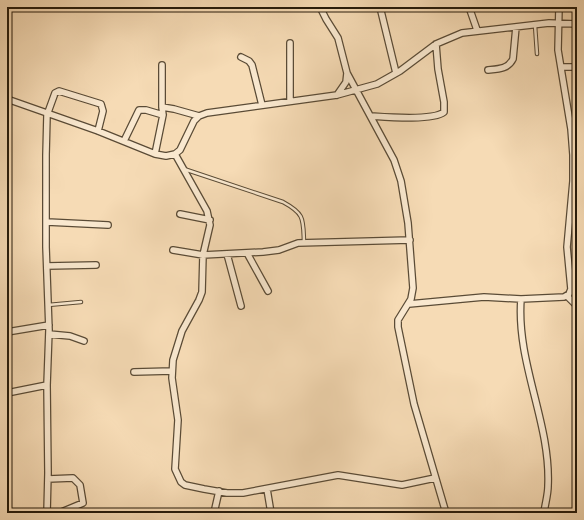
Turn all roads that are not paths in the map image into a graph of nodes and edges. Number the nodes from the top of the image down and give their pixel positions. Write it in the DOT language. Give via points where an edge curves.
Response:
graph roads {
  1 [pos="320,7"];
  2 [pos="380,7"];
  3 [pos="384,7"];
  4 [pos="469,7"];
  5 [pos="559,7"];
  6 [pos="558,23"];
  7 [pos="535,24"];
  8 [pos="577,24"];
  9 [pos="516,27"];
  10 [pos="477,30"];
  11 [pos="290,43"];
  12 [pos="436,44"];
  13 [pos="537,54"];
  14 [pos="241,58"];
  15 [pos="162,65"];
  16 [pos="562,67"];
  17 [pos="577,67"];
  18 [pos="488,70"];
  19 [pos="347,73"];
  20 [pos="396,74"];
  21 [pos="355,90"];
  22 [pos="337,95"];
  23 [pos="7,100"];
  24 [pos="290,101"];
  25 [pos="262,105"];
  26 [pos="162,108"];
  27 [pos="47,115"];
  28 [pos="163,115"];
  29 [pos="199,116"];
  30 [pos="371,116"];
  31 [pos="98,131"];
  32 [pos="124,141"];
  33 [pos="155,154"];
  34 [pos="175,154"];
  35 [pos="575,166"];
  36 [pos="184,169"];
  37 [pos="180,214"];
  38 [pos="210,220"];
  39 [pos="46,222"];
  40 [pos="108,225"];
  41 [pos="410,240"];
  42 [pos="304,243"];
  43 [pos="173,250"];
  44 [pos="247,253"];
  45 [pos="227,254"];
  46 [pos="202,255"];
  47 [pos="96,265"];
  48 [pos="47,266"];
  49 [pos="268,291"];
  50 [pos="577,292"];
  51 [pos="568,295"];
  52 [pos="521,299"];
  53 [pos="81,302"];
  54 [pos="409,304"];
  55 [pos="48,305"];
  56 [pos="241,306"];
  57 [pos="577,306"];
  58 [pos="49,325"];
  59 [pos="7,332"];
  60 [pos="49,334"];
  61 [pos="84,342"];
  62 [pos="134,372"];
  63 [pos="172,372"];
  64 [pos="47,386"];
  65 [pos="7,393"];
  66 [pos="435,478"];
  67 [pos="48,479"];
  68 [pos="267,489"];
  69 [pos="219,492"];
  70 [pos="47,513"];
  71 [pos="58,513"];
  72 [pos="214,513"];
  73 [pos="271,513"];
  74 [pos="446,513"];
  75 [pos="544,513"];
  1 -- 19 [label="street" via="338,38"];
  2 -- 3 [label="street"];
  2 -- 20 [label="street"];
  4 -- 10 [label="street"];
  5 -- 6 [label="street"];
  6 -- 7 [label="street"];
  6 -- 8 [label="street"];
  6 -- 16 [label="street" via="558,50"];
  7 -- 9 [label="street"];
  7 -- 13 [label="lane"];
  9 -- 10 [label="street"];
  9 -- 18 [label="street" via="511,64 505,68"];
  10 -- 12 [label="street" via="451,36"];
  11 -- 24 [label="street"];
  12 -- 20 [label="street"];
  12 -- 30 [label="street" via="444,112 418,117"];
  14 -- 25 [label="street" via="250,61 252,65"];
  15 -- 26 [label="street"];
  16 -- 17 [label="street"];
  16 -- 35 [label="street"];
  19 -- 21 [label="street"];
  19 -- 22 [label="street" via="346,82"];
  20 -- 21 [label="street" via="377,84"];
  21 -- 22 [label="street"];
  21 -- 30 [label="street"];
  22 -- 24 [label="street"];
  23 -- 27 [label="street"];
  24 -- 25 [label="street"];
  25 -- 29 [label="street" via="233,111 213,111"];
  26 -- 28 [label="street"];
  26 -- 29 [label="street" via="174,108"];
  27 -- 31 [label="street"];
  27 -- 31 [label="street" via="56,92 97,102 103,107"];
  27 -- 39 [label="street"];
  28 -- 32 [label="street" via="139,110"];
  28 -- 33 [label="street"];
  29 -- 34 [label="street" via="180,150"];
  30 -- 41 [label="street" via="398,169"];
  31 -- 32 [label="street"];
  32 -- 33 [label="street"];
  33 -- 34 [label="street"];
  34 -- 36 [label="street"];
  35 -- 51 [label="street" via="567,247 571,284"];
  36 -- 38 [label="street"];
  36 -- 42 [label="lane" via="295,208 303,218"];
  37 -- 38 [label="street"];
  38 -- 46 [label="street" via="209,234"];
  39 -- 40 [label="street"];
  39 -- 48 [label="street"];
  41 -- 42 [label="street"];
  41 -- 54 [label="street" via="413,288"];
  42 -- 44 [label="street" via="279,250"];
  43 -- 46 [label="street"];
  44 -- 45 [label="street"];
  44 -- 49 [label="street"];
  45 -- 46 [label="street"];
  45 -- 56 [label="street"];
  46 -- 63 [label="street" via="200,300 179,338"];
  47 -- 48 [label="street"];
  48 -- 55 [label="street"];
  50 -- 51 [label="street"];
  51 -- 52 [label="street"];
  51 -- 57 [label="street"];
  52 -- 54 [label="street" via="484,298"];
  52 -- 75 [label="street" via="522,335 548,469"];
  53 -- 55 [label="lane"];
  54 -- 66 [label="street" via="398,320 398,327 414,404"];
  55 -- 58 [label="street"];
  58 -- 59 [label="street"];
  58 -- 60 [label="street"];
  60 -- 61 [label="street" via="70,336"];
  60 -- 64 [label="street"];
  62 -- 63 [label="street"];
  63 -- 69 [label="street" via="178,420 175,469 178,478 185,485"];
  64 -- 65 [label="street"];
  64 -- 67 [label="street"];
  66 -- 68 [label="street" via="402,485 338,476"];
  66 -- 74 [label="street"];
  67 -- 70 [label="street"];
  67 -- 71 [label="street" via="73,478 80,485 83,503"];
  68 -- 69 [label="street" via="243,493"];
  68 -- 73 [label="street"];
  69 -- 72 [label="street"];
}
